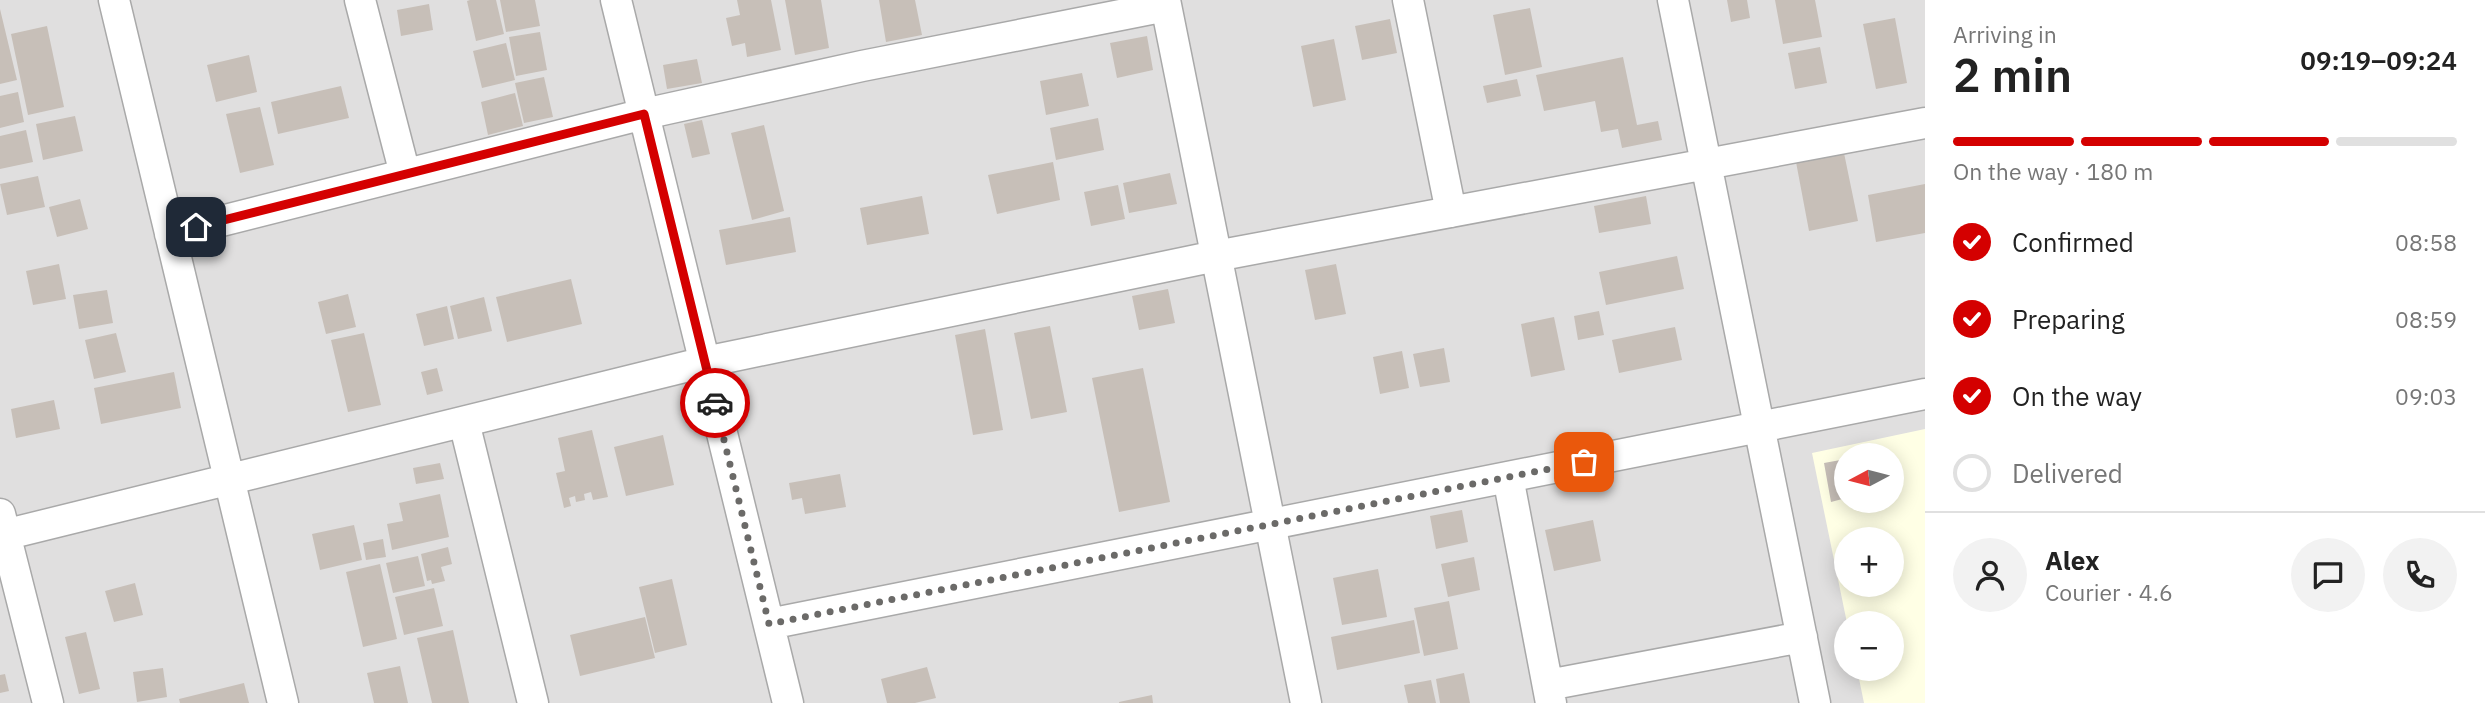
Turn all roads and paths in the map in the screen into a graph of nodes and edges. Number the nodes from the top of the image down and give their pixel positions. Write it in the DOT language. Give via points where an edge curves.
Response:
graph roads {
  1 [pos="114,0"];
  2 [pos="360,0"];
  3 [pos="617,0"];
  4 [pos="1408,0"];
  5 [pos="1672,0"];
  6 [pos="1166,3"];
  7 [pos="644,114"];
  8 [pos="1925,123"];
  9 [pos="1706,164"];
  10 [pos="405,174"];
  11 [pos="1451,212"];
  12 [pos="170,234"];
  13 [pos="1216,256"];
  14 [pos="705,362"];
  15 [pos="1925,394"];
  16 [pos="464,422"];
  17 [pos="1760,428"];
  18 [pos="1508,477"];
  19 [pos="230,480"];
  20 [pos="1270,524"];
  21 [pos="2,528"];
  22 [pos="769,624"];
  23 [pos="1802,638"];
  24 [pos="1549,694"];
  25 [pos="48,703"];
  26 [pos="283,703"];
  27 [pos="533,703"];
  28 [pos="788,703"];
  29 [pos="1306,703"];
  30 [pos="1815,703"];
  1 -- 12 [label="street"];
  2 -- 10 [label="street"];
  3 -- 7 [label="street"];
  4 -- 11 [label="street"];
  5 -- 9 [label="street"];
  6 -- 7 [label="street"];
  6 -- 13 [label="street"];
  7 -- 10 [label="street"];
  7 -- 14 [label="street"];
  8 -- 9 [label="street"];
  9 -- 11 [label="street"];
  9 -- 17 [label="street"];
  10 -- 12 [label="street"];
  11 -- 13 [label="street"];
  12 -- 19 [label="street"];
  13 -- 14 [label="street"];
  13 -- 20 [label="street"];
  14 -- 16 [label="street"];
  14 -- 22 [label="street"];
  15 -- 17 [label="street"];
  16 -- 19 [label="street"];
  16 -- 27 [label="street"];
  17 -- 18 [label="street"];
  17 -- 23 [label="street"];
  18 -- 20 [label="street"];
  18 -- 24 [label="street"];
  19 -- 21 [label="street"];
  19 -- 26 [label="street"];
  20 -- 22 [label="street"];
  20 -- 29 [label="street"];
  21 -- 25 [label="street"];
  22 -- 28 [label="street"];
  23 -- 24 [label="street"];
  23 -- 30 [label="street"];
}
